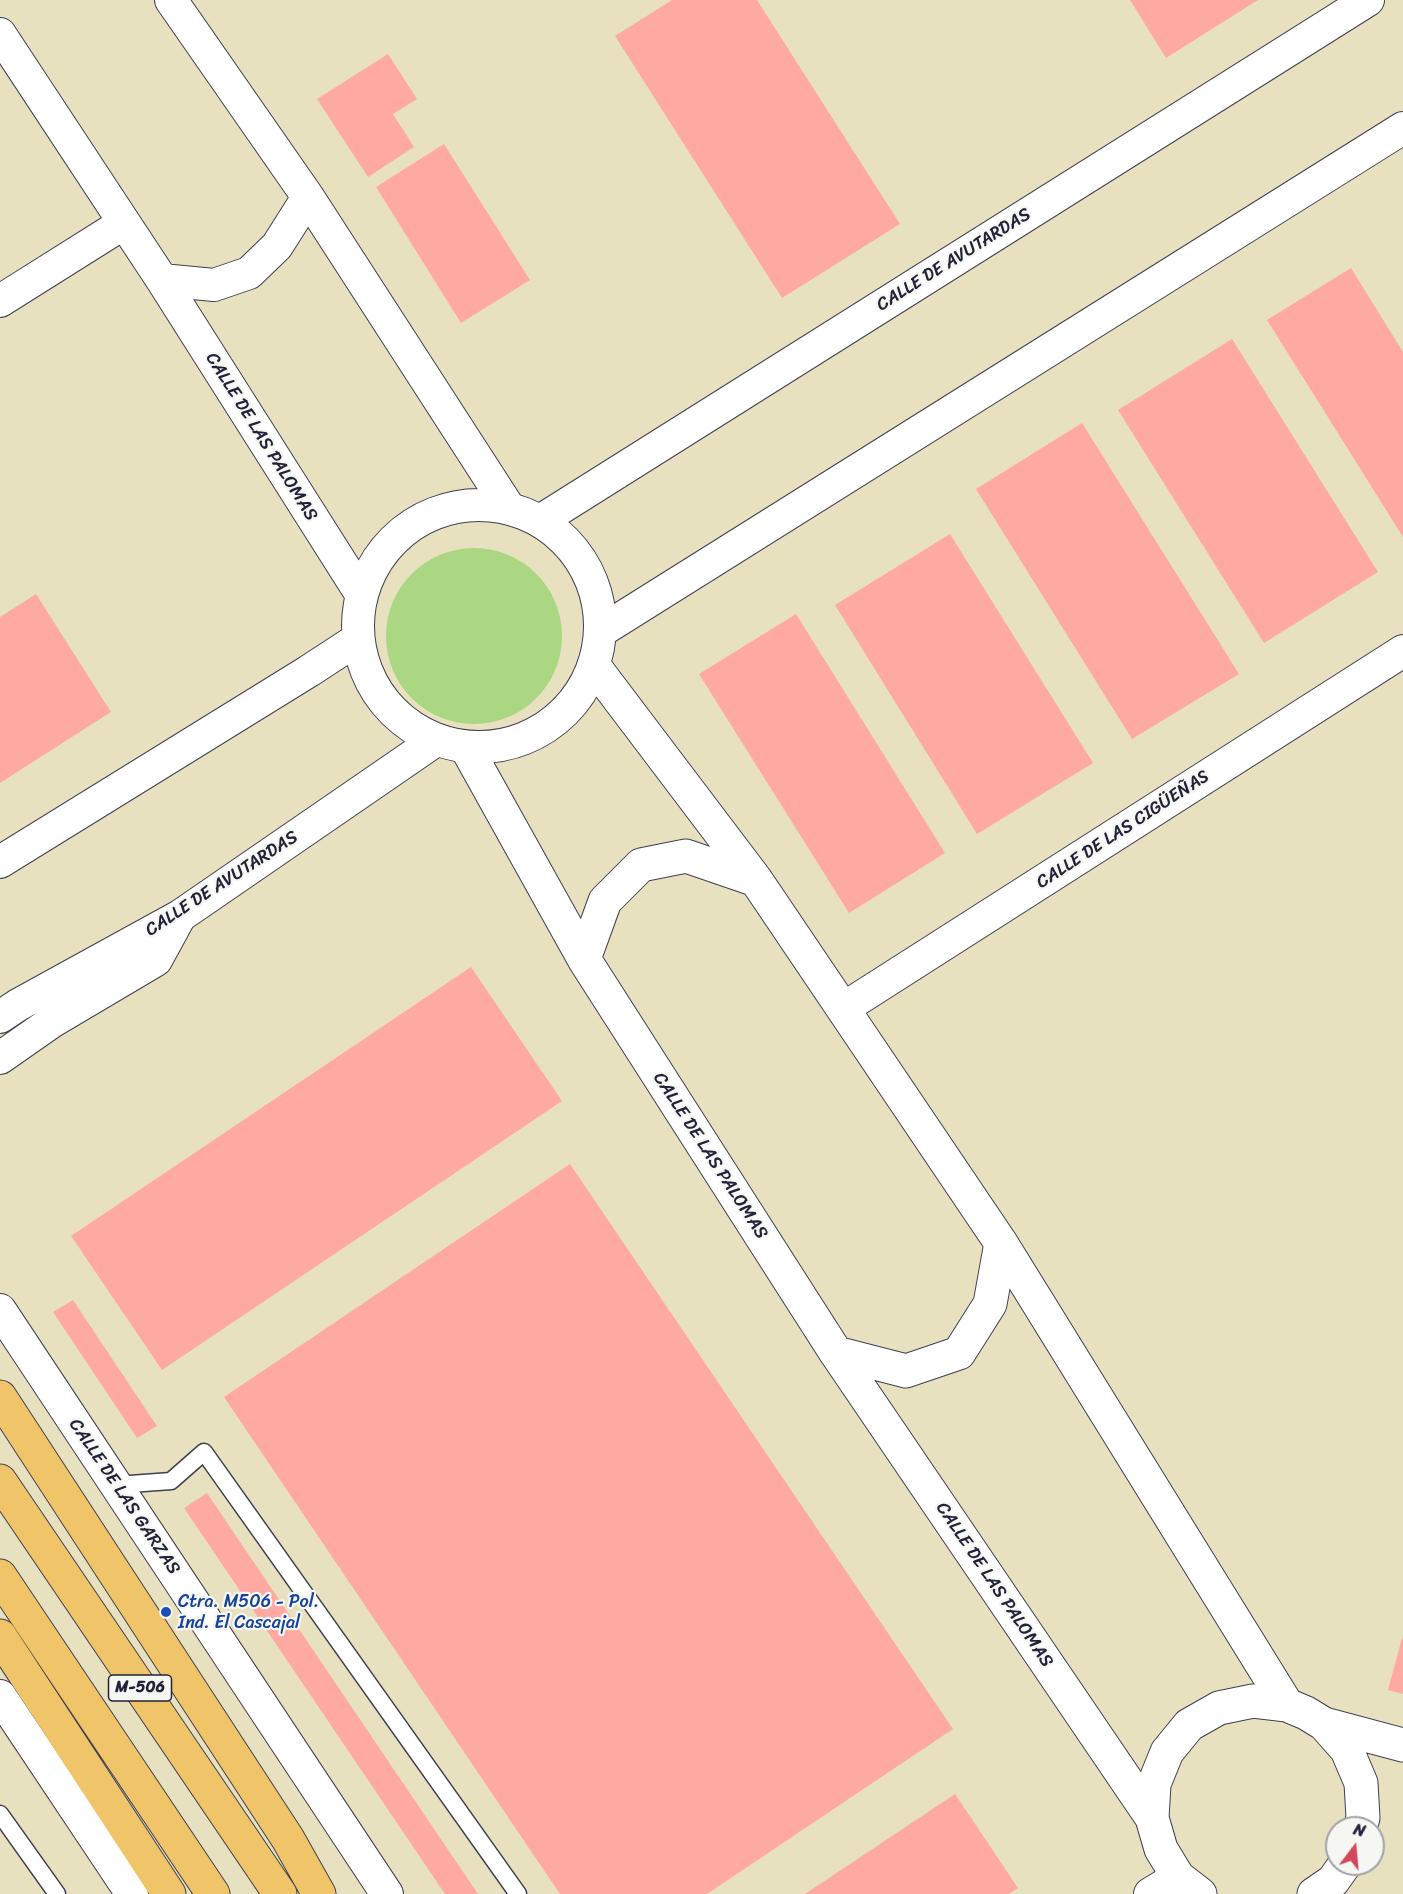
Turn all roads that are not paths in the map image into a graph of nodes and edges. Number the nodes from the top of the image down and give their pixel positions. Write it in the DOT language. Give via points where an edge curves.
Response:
graph roads {
  1 [pos="1368,0"];
  2 [pos="179,3"];
  3 [pos="0,34"];
  4 [pos="1403,129"];
  5 [pos="308,197"];
  6 [pos="124,223"];
  7 [pos="162,280"];
  8 [pos="0,301"];
  9 [pos="509,508"];
  10 [pos="540,521"];
  11 [pos="361,594"];
  12 [pos="601,632"];
  13 [pos="358,639"];
  14 [pos="1403,651"];
  15 [pos="594,666"];
  16 [pos="451,743"];
  17 [pos="0,862"];
  18 [pos="756,880"];
  19 [pos="180,916"];
  20 [pos="584,959"];
  21 [pos="844,1008"];
  22 [pos="0,1017"];
  23 [pos="0,1058"];
  24 [pos="1001,1243"];
  25 [pos="0,1310"];
  26 [pos="836,1353"];
  27 [pos="0,1397"];
  28 [pos="0,1481"];
  29 [pos="116,1485"];
  30 [pos="0,1576"];
  31 [pos="0,1636"];
  32 [pos="0,1696"];
  33 [pos="1287,1705"];
  34 [pos="1324,1724"];
  35 [pos="1403,1745"];
  36 [pos="0,1814"];
  37 [pos="1363,1816"];
  38 [pos="1152,1818"];
  39 [pos="1337,1876"];
  40 [pos="1189,1885"];
  41 [pos="57,1894"];
  42 [pos="132,1894"];
  43 [pos="170,1894"];
  44 [pos="213,1894"];
  45 [pos="280,1894"];
  46 [pos="319,1894"];
  47 [pos="387,1894"];
  48 [pos="518,1894"];
  49 [pos="1149,1894"];
  50 [pos="1314,1894"];
  1 -- 10 [label="street, CALLE DE AVUTARDAS"];
  2 -- 5 [label="street"];
  3 -- 6 [label="street, CALLE DE LAS PALOMAS"];
  4 -- 12 [label="street"];
  5 -- 7 [label="street" via="277,246 249,273 214,285"];
  5 -- 9 [label="street"];
  6 -- 7 [label="street, CALLE DE LAS PALOMAS"];
  6 -- 8 [label="street"];
  7 -- 11 [label="street, CALLE DE LAS PALOMAS"];
  9 -- 10 [label="street"];
  9 -- 11 [label="street" via="471,505 435,513 402,532 377,560"];
  10 -- 12 [label="street" via="566,542 586,568 598,599"];
  11 -- 13 [label="street"];
  12 -- 15 [label="street"];
  13 -- 16 [label="street" via="366,671 383,700 407,724"];
  13 -- 17 [label="street"];
  14 -- 21 [label="street, CALLE DE LAS CIGÜEÑAS"];
  15 -- 16 [label="street" via="575,701 544,729 506,744"];
  15 -- 18 [label="street"];
  16 -- 19 [label="street, CALLE DE AVUTARDAS"];
  16 -- 20 [label="street, CALLE DE LAS PALOMAS"];
  18 -- 20 [label="street" via="686,856 641,865 605,901"];
  18 -- 21 [label="street"];
  19 -- 22 [label="street, CALLE DE AVUTARDAS"];
  19 -- 23 [label="street" via="156,960 53,1021"];
  20 -- 26 [label="street, CALLE DE LAS PALOMAS"];
  21 -- 24 [label="street"];
  24 -- 26 [label="street" via="990,1304 959,1353 906,1371"];
  24 -- 33 [label="street"];
  25 -- 29 [label="street, CALLE DE LAS GARZAS"];
  26 -- 38 [label="street, CALLE DE LAS PALOMAS"];
  27 -- 46 [label="highway" via="288,1839"];
  28 -- 45 [label="highway, M-506"];
  29 -- 47 [label="street, CALLE DE LAS GARZAS"];
  29 -- 48 [label="lane" via="171,1480 204,1452"];
  30 -- 44 [label="highway, M-506"];
  31 -- 43 [label="highway"];
  32 -- 42 [label="street"];
  33 -- 34 [label="street"];
  33 -- 38 [label="street" via="1253,1701 1219,1708 1189,1725 1167,1752 1154,1784"];
  34 -- 35 [label="street"];
  34 -- 37 [label="street" via="1347,1750 1361,1783"];
  36 -- 41 [label="lane"];
  38 -- 40 [label="street" via="1161,1849"];
  39 -- 50 [label="street"];
  40 -- 49 [label="street"];
}
